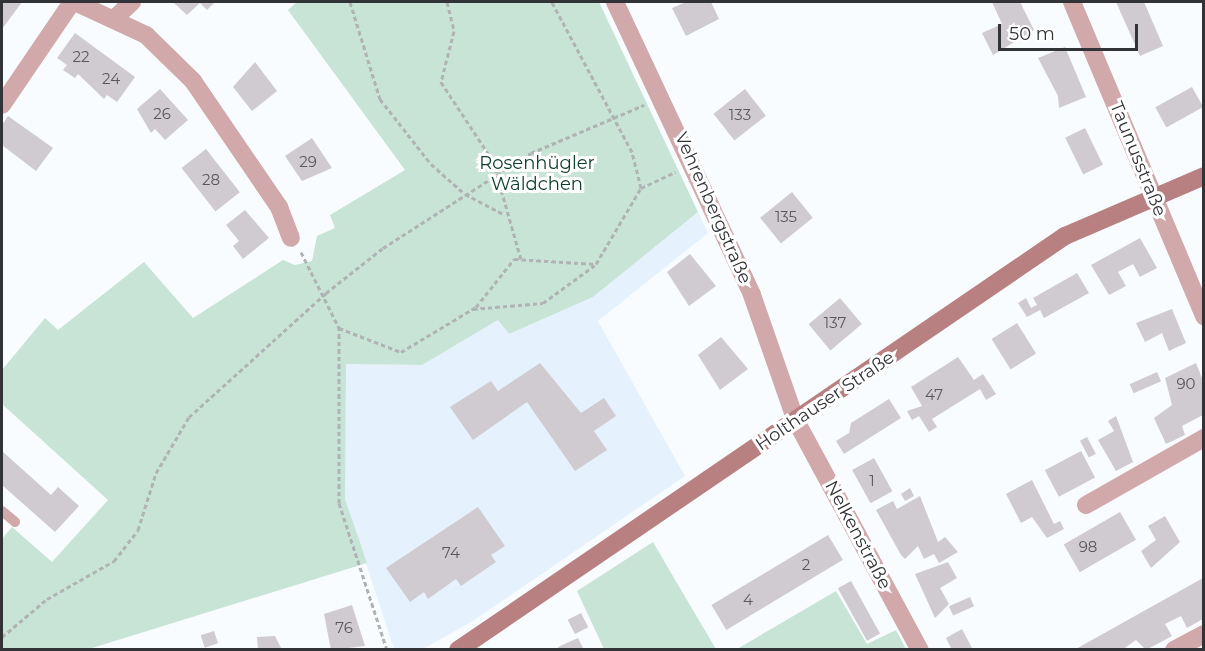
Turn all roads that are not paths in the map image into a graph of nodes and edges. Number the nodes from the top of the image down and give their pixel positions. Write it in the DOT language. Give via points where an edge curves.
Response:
graph roads {
  1 [pos="74,2"];
  2 [pos="132,2"];
  3 [pos="615,2"];
  4 [pos="1072,2"];
  5 [pos="116,17"];
  6 [pos="2,105"];
  7 [pos="1203,176"];
  8 [pos="1153,195"];
  9 [pos="291,238"];
  10 [pos="1203,316"];
  11 [pos="796,421"];
  12 [pos="1203,438"];
  13 [pos="1086,505"];
  14 [pos="2,511"];
  15 [pos="15,522"];
  16 [pos="1203,634"];
  17 [pos="458,650"];
  18 [pos="920,650"];
  19 [pos="1174,650"];
  1 -- 5 [label="street"];
  1 -- 6 [label="street"];
  2 -- 5 [label="street"];
  3 -- 11 [label="street, Vehrenbergstraße" via="752,295"];
  4 -- 8 [label="street, Taunusstraße"];
  5 -- 9 [label="street" via="146,35 193,81 279,207"];
  7 -- 8 [label="street, Holthauser Straße"];
  8 -- 10 [label="street, Taunusstraße"];
  8 -- 11 [label="street, Holthauser Straße" via="1065,236"];
  11 -- 17 [label="street, Holthauser Straße"];
  11 -- 18 [label="street, Nelkenstraße"];
  12 -- 13 [label="street"];
  14 -- 15 [label="lane"];
  16 -- 19 [label="street"];
}
